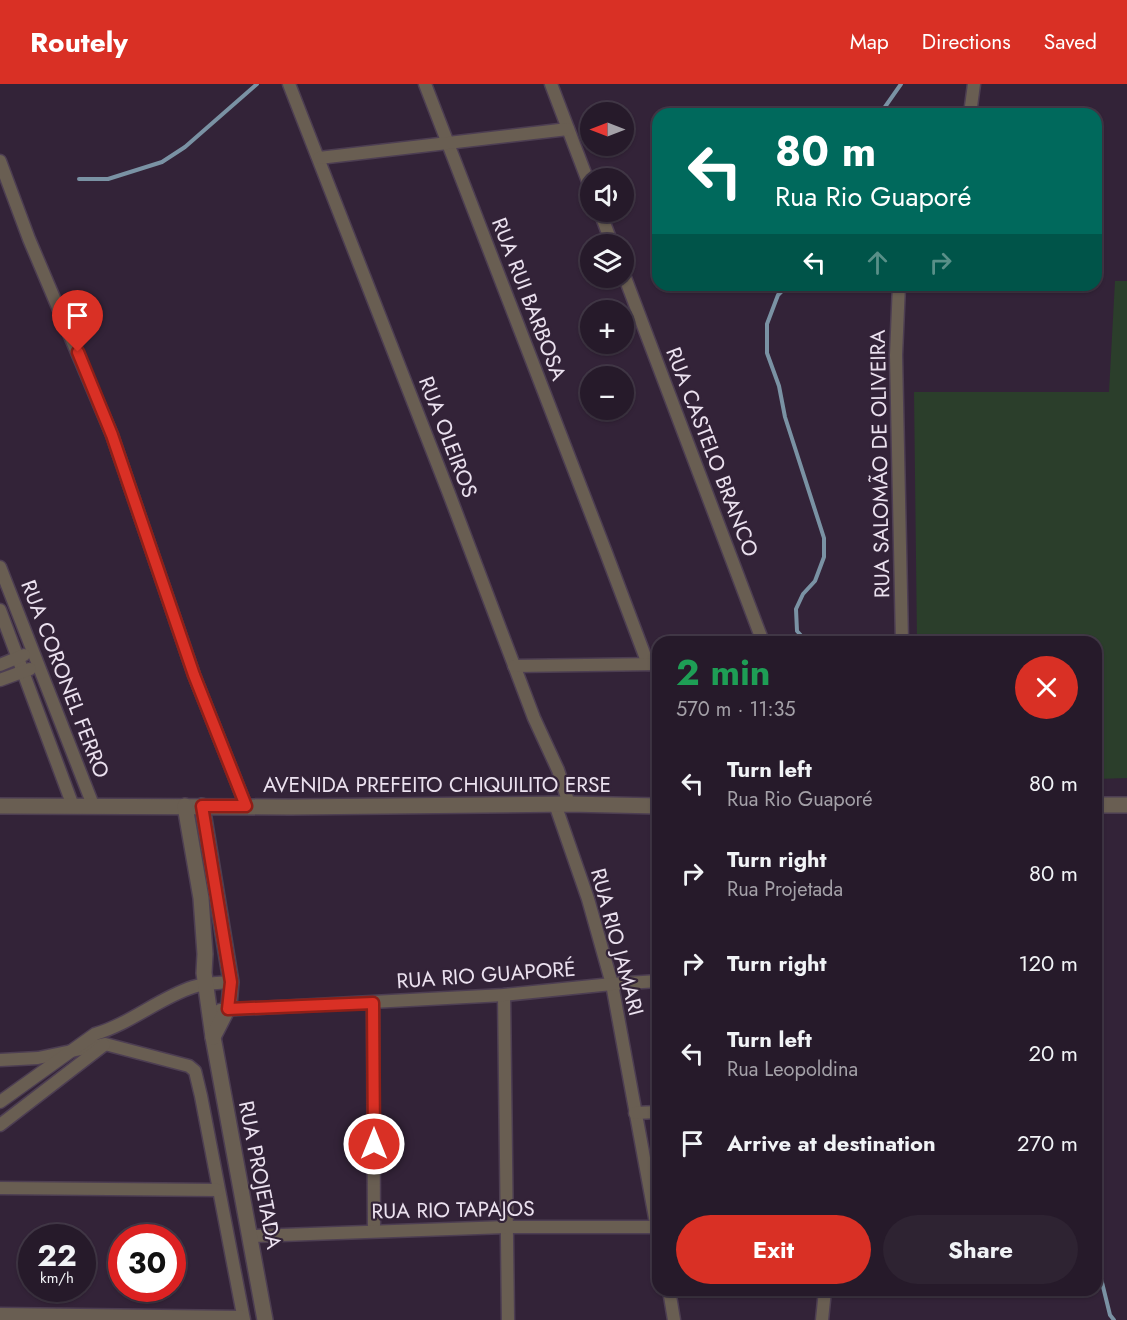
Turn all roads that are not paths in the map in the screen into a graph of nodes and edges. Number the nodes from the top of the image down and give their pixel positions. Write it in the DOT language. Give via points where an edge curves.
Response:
graph roads {
  1 [pos="289,84"];
  2 [pos="425,84"];
  3 [pos="551,84"];
  4 [pos="974,84"];
  5 [pos="971,108"];
  6 [pos="568,129"];
  7 [pos="447,143"];
  8 [pos="319,158"];
  9 [pos="0,161"];
  10 [pos="583,168"];
  11 [pos="629,288"];
  12 [pos="899,291"];
  13 [pos="0,567"];
  14 [pos="0,610"];
  15 [pos="761,636"];
  16 [pos="902,636"];
  17 [pos="33,652"];
  18 [pos="18,657"];
  19 [pos="652,662"];
  20 [pos="652,664"];
  21 [pos="0,665"];
  22 [pos="39,666"];
  23 [pos="514,666"];
  24 [pos="23,672"];
  25 [pos="0,680"];
  26 [pos="562,804"];
  27 [pos="93,805"];
  28 [pos="1102,805"];
  29 [pos="1127,805"];
  30 [pos="0,806"];
  31 [pos="73,806"];
  32 [pos="185,806"];
  33 [pos="202,806"];
  34 [pos="246,806"];
  35 [pos="652,806"];
  36 [pos="652,981"];
  37 [pos="231,982"];
  38 [pos="205,984"];
  39 [pos="612,984"];
  40 [pos="504,995"];
  41 [pos="373,1003"];
  42 [pos="228,1009"];
  43 [pos="209,1011"];
  44 [pos="113,1029"];
  45 [pos="213,1038"];
  46 [pos="105,1044"];
  47 [pos="70,1051"];
  48 [pos="0,1060"];
  49 [pos="0,1102"];
  50 [pos="652,1112"];
  51 [pos="635,1113"];
  52 [pos="0,1125"];
  53 [pos="0,1188"];
  54 [pos="218,1190"];
  55 [pos="652,1200"];
  56 [pos="506,1227"];
  57 [pos="374,1231"];
  58 [pos="652,1231"];
  59 [pos="250,1236"];
  60 [pos="670,1296"];
  61 [pos="824,1296"];
  62 [pos="0,1314"];
  63 [pos="243,1318"];
  64 [pos="266,1320"];
  65 [pos="508,1320"];
  66 [pos="674,1320"];
  67 [pos="822,1320"];
  1 -- 8 [label="street, RUA OLEIROS"];
  2 -- 7 [label="street, RUA RUI BARBOSA"];
  3 -- 6 [label="street"];
  4 -- 5 [label="street"];
  6 -- 7 [label="street"];
  6 -- 10 [label="street"];
  7 -- 8 [label="street"];
  7 -- 19 [label="street, RUA RUI BARBOSA"];
  8 -- 23 [label="street, RUA OLEIROS"];
  9 -- 34 [label="street" via="112,435 194,675"];
  11 -- 15 [label="street, RUA CASTELO BRANCO"];
  12 -- 16 [label="street, RUA SALOMÃO DE OLIVEIRA" via="896,355"];
  13 -- 17 [label="street, RUA CORONEL FERRO"];
  14 -- 18 [label="street, RUA CORONEL FERRO"];
  17 -- 18 [label="street"];
  17 -- 22 [label="street, RUA CORONEL FERRO"];
  18 -- 21 [label="street"];
  18 -- 24 [label="street, RUA CORONEL FERRO"];
  20 -- 23 [label="street, RUA RUI BARBOSA"];
  22 -- 24 [label="street"];
  22 -- 27 [label="street, RUA CORONEL FERRO"];
  23 -- 26 [label="street, RUA OLEIROS" via="558,770"];
  24 -- 25 [label="street"];
  24 -- 31 [label="street, RUA CORONEL FERRO"];
  26 -- 34 [label="street, AVENIDA PREFEITO CHIQUILITO ERSE"];
  26 -- 35 [label="street, AVENIDA PREFEITO CHIQUILITO ERSE"];
  26 -- 39 [label="street, RUA RIO JAMARI"];
  27 -- 31 [label="street, AVENIDA PREFEITO CHIQUILITO ERSE"];
  27 -- 32 [label="street, AVENIDA PREFEITO CHIQUILITO ERSE"];
  28 -- 29 [label="street"];
  30 -- 31 [label="street, AVENIDA PREFEITO CHIQUILITO ERSE"];
  32 -- 33 [label="street, AVENIDA PREFEITO CHIQUILITO ERSE"];
  32 -- 38 [label="street, RUA PROJETADA" via="201,898"];
  33 -- 34 [label="street, AVENIDA PREFEITO CHIQUILITO ERSE"];
  33 -- 37 [label="street"];
  36 -- 39 [label="street, RUA RIO GUAPORÉ"];
  37 -- 38 [label="street"];
  37 -- 42 [label="street"];
  38 -- 43 [label="street, RUA PROJETADA"];
  38 -- 44 [label="street" via="186,989"];
  39 -- 40 [label="street, RUA RIO GUAPORÉ"];
  39 -- 51 [label="street, RUA RIO JAMARI"];
  40 -- 41 [label="street, RUA RIO GUAPORÉ"];
  40 -- 56 [label="street"];
  41 -- 42 [label="street, RUA RIO GUAPORÉ"];
  41 -- 57 [label="street"];
  42 -- 43 [label="street, RUA RIO GUAPORÉ"];
  42 -- 45 [label="street"];
  43 -- 45 [label="street, RUA PROJETADA"];
  44 -- 46 [label="street"];
  44 -- 47 [label="street" via="94,1034"];
  45 -- 59 [label="street, RUA PROJETADA"];
  46 -- 47 [label="street"];
  46 -- 52 [label="street"];
  46 -- 54 [label="street" via="189,1066 195,1071"];
  47 -- 48 [label="street"];
  47 -- 49 [label="street"];
  50 -- 51 [label="street"];
  51 -- 55 [label="street, RUA RIO JAMARI"];
  53 -- 54 [label="street"];
  54 -- 63 [label="street"];
  56 -- 57 [label="street, RUA RIO TAPAJOS"];
  56 -- 58 [label="street, RUA RIO TAPAJOS"];
  56 -- 65 [label="street"];
  57 -- 59 [label="street, RUA RIO TAPAJOS"];
  59 -- 64 [label="street, RUA PROJETADA"];
  60 -- 66 [label="street"];
  61 -- 67 [label="street"];
  62 -- 63 [label="street"];
}
